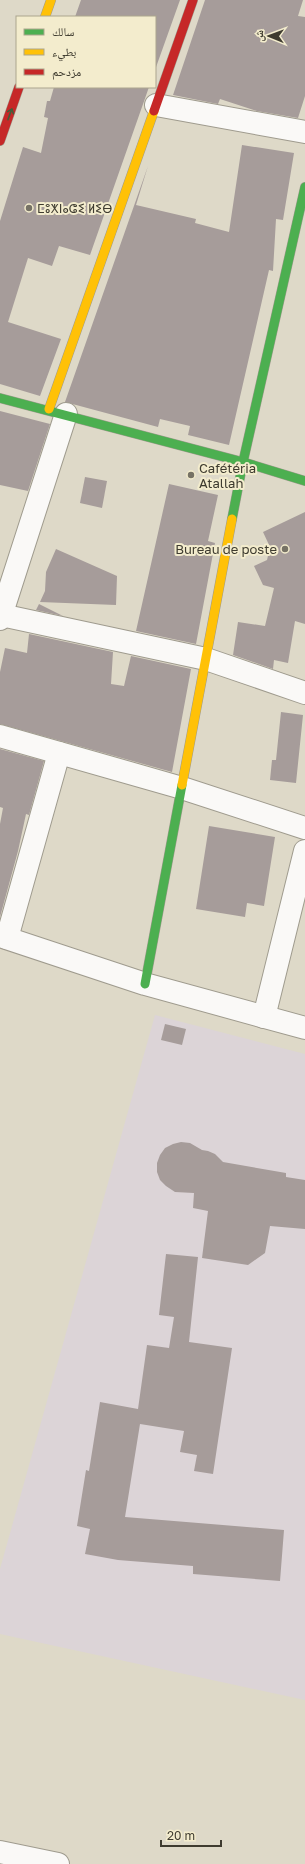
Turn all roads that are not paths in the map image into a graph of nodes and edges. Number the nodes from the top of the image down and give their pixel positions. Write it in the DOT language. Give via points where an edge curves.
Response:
graph roads {
  1 [pos="51,0"];
  2 [pos="193,0"];
  3 [pos="45,16"];
  4 [pos="19,88"];
  5 [pos="156,105"];
  6 [pos="305,132"];
  7 [pos="0,141"];
  8 [pos="305,187"];
  9 [pos="0,398"];
  10 [pos="58,412"];
  11 [pos="243,462"];
  12 [pos="305,482"];
  13 [pos="1,617"];
  14 [pos="206,659"];
  15 [pos="305,693"];
  16 [pos="0,736"];
  17 [pos="59,753"];
  18 [pos="182,788"];
  19 [pos="305,828"];
  20 [pos="305,851"];
  21 [pos="3,937"];
  22 [pos="145,984"];
  23 [pos="264,1017"];
  24 [pos="305,1028"];
  25 [pos="0,1852"];
  26 [pos="58,1864"];
  1 -- 3 [label="street"];
  2 -- 5 [label="street"];
  7 -- 4 [label="street, one-way"];
  5 -- 6 [label="street"];
  5 -- 10 [label="street"];
  8 -- 11 [label="street"];
  9 -- 10 [label="street"];
  10 -- 11 [label="street"];
  10 -- 13 [label="street"];
  11 -- 12 [label="street"];
  11 -- 14 [label="street"];
  13 -- 14 [label="street"];
  14 -- 15 [label="street"];
  14 -- 18 [label="street"];
  16 -- 17 [label="street"];
  17 -- 18 [label="street"];
  17 -- 21 [label="street"];
  18 -- 19 [label="street"];
  18 -- 22 [label="street"];
  20 -- 23 [label="street"];
  21 -- 22 [label="street"];
  22 -- 23 [label="street"];
  23 -- 24 [label="street"];
  25 -- 26 [label="street"];
}
